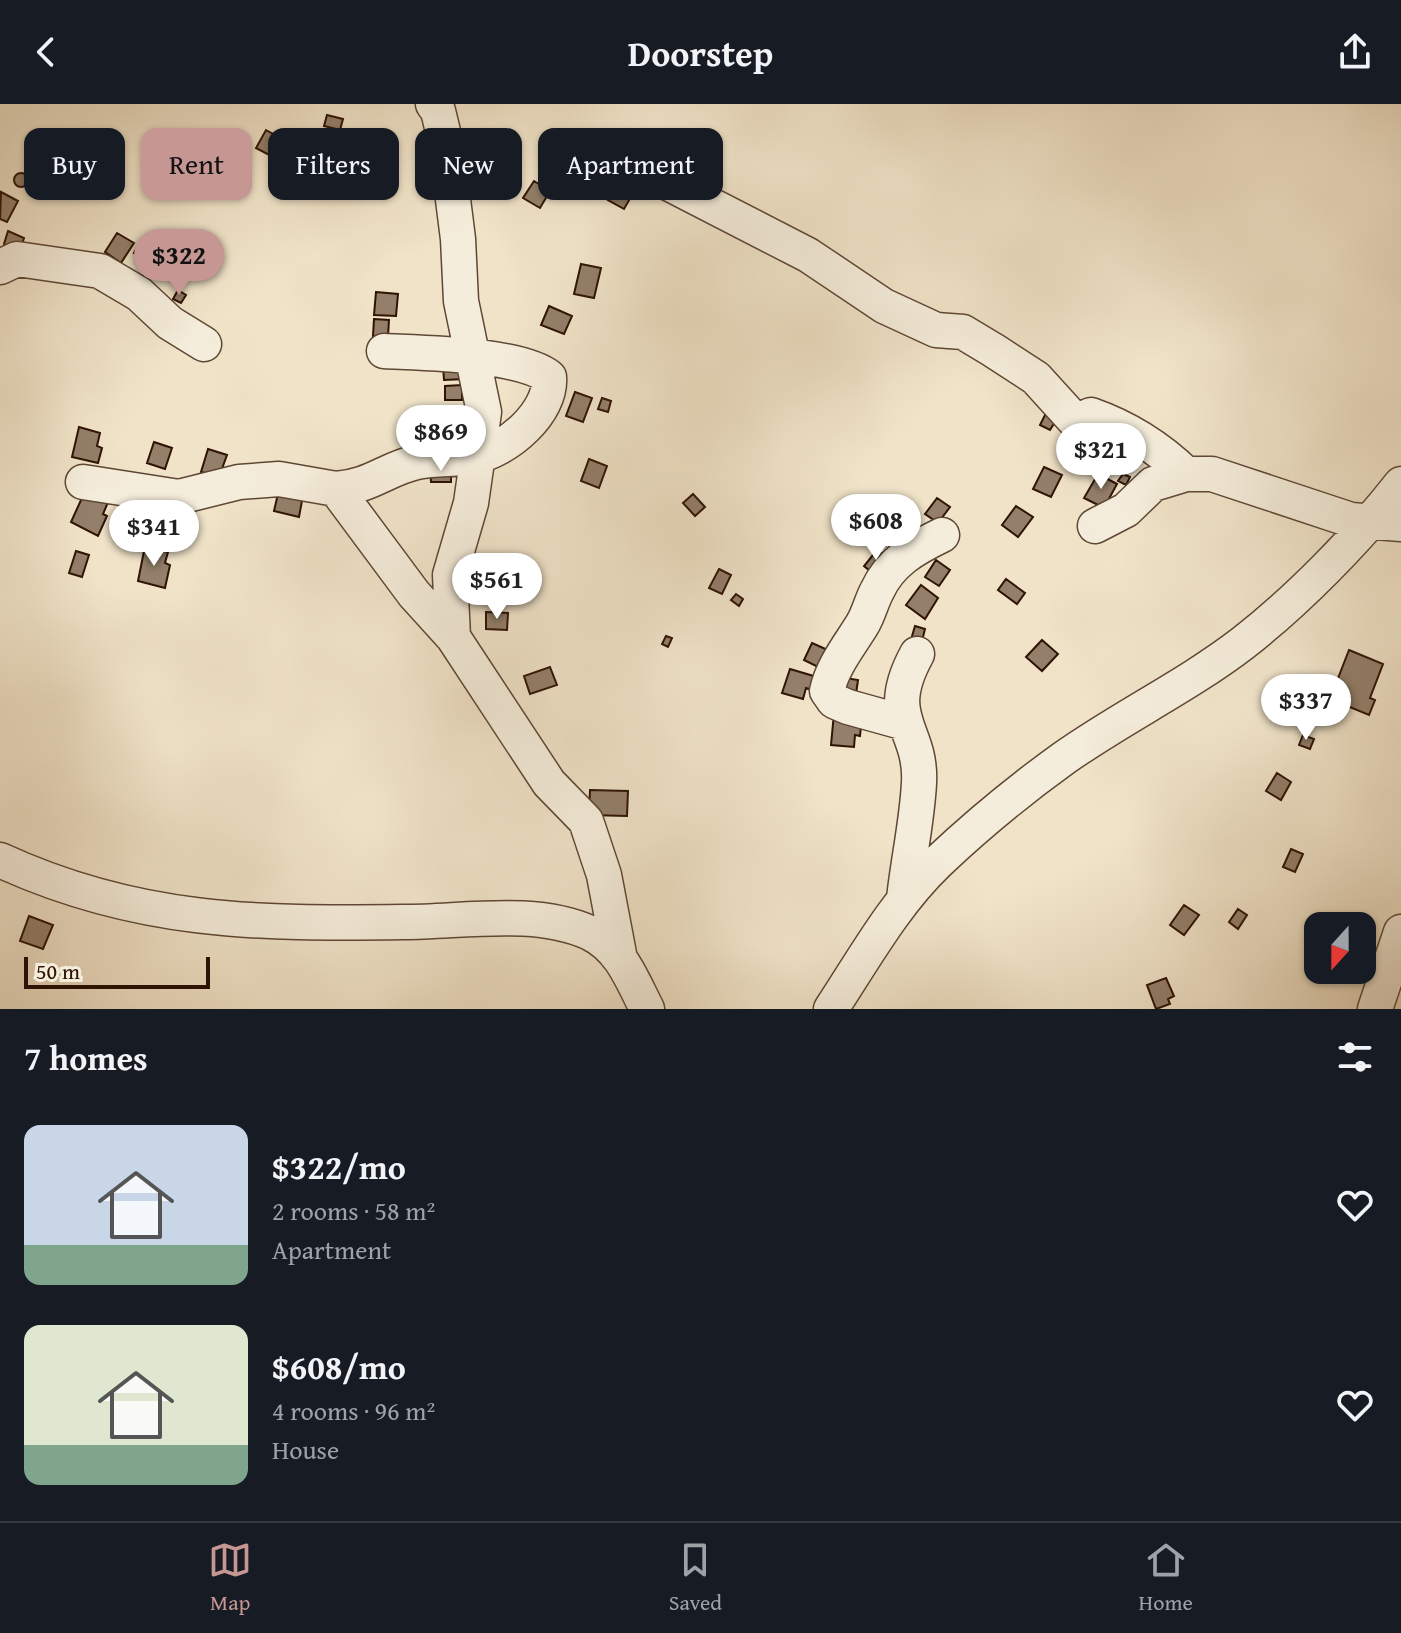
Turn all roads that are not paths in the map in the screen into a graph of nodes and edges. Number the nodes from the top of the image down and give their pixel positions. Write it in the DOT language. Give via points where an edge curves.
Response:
graph roads {
  1 [pos="433,104"];
  2 [pos="701,200"];
  3 [pos="0,267"];
  4 [pos="204,344"];
  5 [pos="384,351"];
  6 [pos="474,359"];
  7 [pos="476,457"];
  8 [pos="1186,474"];
  9 [pos="83,482"];
  10 [pos="1401,484"];
  11 [pos="336,489"];
  12 [pos="1386,522"];
  13 [pos="1095,526"];
  14 [pos="942,535"];
  15 [pos="453,637"];
  16 [pos="917,654"];
  17 [pos="902,722"];
  18 [pos="0,860"];
  19 [pos="904,899"];
  20 [pos="1401,932"];
  21 [pos="619,954"];
  22 [pos="647,1009"];
  23 [pos="831,1009"];
  24 [pos="1375,1009"];
  1 -- 6 [label="street" via="446,144 461,301"];
  2 -- 8 [label="street" via="808,255 884,306 936,330 963,332 1036,378 1076,422 1091,415 1123,427"];
  3 -- 4 [label="street" via="17,259 100,271"];
  5 -- 6 [label="street"];
  6 -- 7 [label="street" via="484,412"];
  6 -- 7 [label="street" via="538,368 549,377 550,387 520,432"];
  7 -- 11 [label="street" via="416,462 360,487"];
  7 -- 15 [label="street" via="471,503 450,575"];
  8 -- 12 [label="street" via="1212,474 1315,510"];
  8 -- 13 [label="street" via="1153,484 1126,510"];
  9 -- 11 [label="street" via="179,497 239,482 279,479"];
  10 -- 12 [label="street"];
  11 -- 15 [label="street"];
  12 -- 19 [label="street" via="1242,644 1065,758 940,860"];
  14 -- 17 [label="street" via="911,550 889,571 827,691 834,701"];
  15 -- 21 [label="street" via="549,783 586,821 604,875"];
  16 -- 17 [label="street" via="901,698"];
  17 -- 19 [label="street" via="915,749 919,781"];
  18 -- 21 [label="street" via="122,904 201,918 533,920 592,934"];
  19 -- 23 [label="street"];
  20 -- 24 [label="street"];
  21 -- 22 [label="street"];
}
